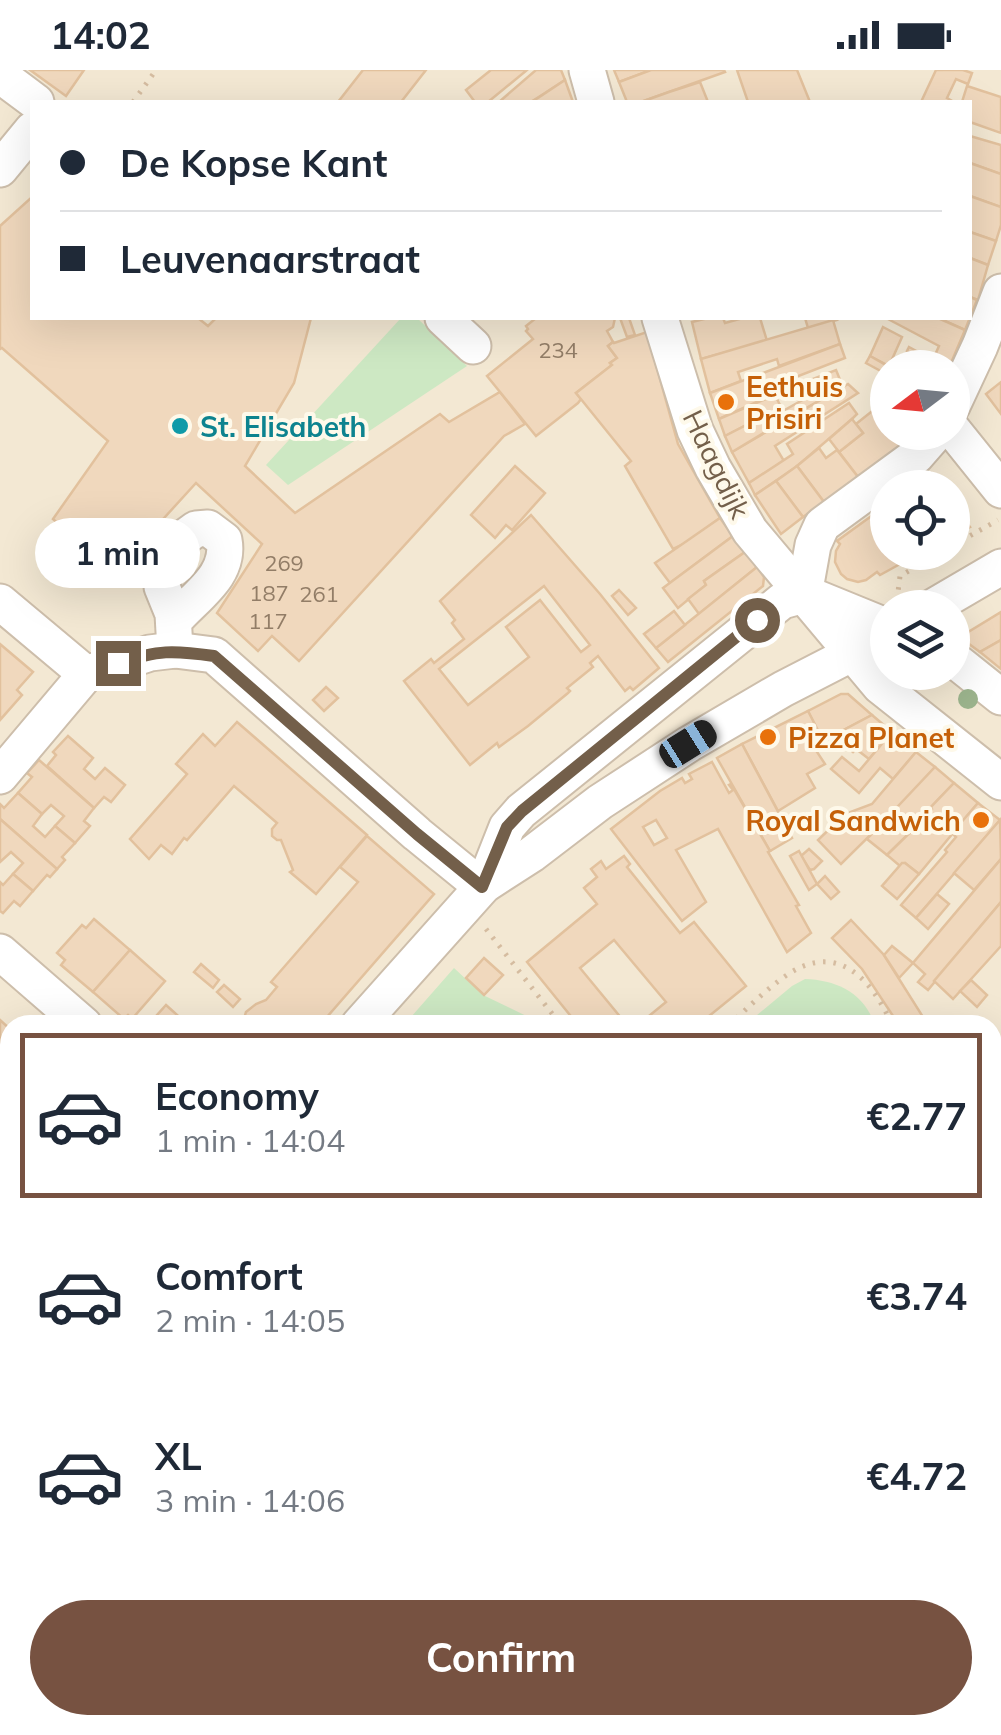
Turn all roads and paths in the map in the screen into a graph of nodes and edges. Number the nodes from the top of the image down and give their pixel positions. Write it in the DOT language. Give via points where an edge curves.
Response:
graph roads {
  1 [pos="156,70"];
  2 [pos="587,70"];
  3 [pos="0,75"];
  4 [pos="33,100"];
  5 [pos="134,100"];
  6 [pos="595,100"];
  7 [pos="30,132"];
  8 [pos="0,170"];
  9 [pos="1001,292"];
  10 [pos="445,320"];
  11 [pos="661,320"];
  12 [pos="473,346"];
  13 [pos="970,367"];
  14 [pos="921,450"];
  15 [pos="969,450"];
  16 [pos="1001,490"];
  17 [pos="1001,519"];
  18 [pos="970,536"];
  19 [pos="1001,567"];
  20 [pos="910,570"];
  21 [pos="898,590"];
  22 [pos="962,590"];
  23 [pos="804,595"];
  24 [pos="0,602"];
  25 [pos="870,622"];
  26 [pos="870,642"];
  27 [pos="853,654"];
  28 [pos="970,672"];
  29 [pos="86,674"];
  30 [pos="1001,697"];
  31 [pos="0,776"];
  32 [pos="1001,782"];
  33 [pos="477,892"];
  34 [pos="0,952"];
  35 [pos="552,1014"];
  36 [pos="72,1015"];
  37 [pos="367,1015"];
  38 [pos="741,1015"];
  39 [pos="888,1015"];
  1 -- 5 [label="path"];
  2 -- 6 [label="street"];
  3 -- 4 [label="street"];
  7 -- 8 [label="street"];
  9 -- 13 [label="street"];
  10 -- 12 [label="street"];
  11 -- 23 [label="street, Haagdijk" via="713,468 750,531"];
  14 -- 23 [label="street" via="822,525"];
  15 -- 16 [label="street"];
  17 -- 18 [label="path"];
  19 -- 22 [label="street"];
  20 -- 21 [label="path" via="900,576"];
  23 -- 25 [label="street"];
  23 -- 27 [label="street, Haagdijk"];
  23 -- 33 [label="street" via="775,606 522,811 507,827"];
  24 -- 29 [label="street"];
  26 -- 27 [label="street"];
  27 -- 32 [label="street, Haagdijk" via="880,686"];
  27 -- 33 [label="street" via="688,744"];
  28 -- 30 [label="street"];
  29 -- 31 [label="street"];
  29 -- 33 [label="street" via="150,653 174,636 214,656"];
  33 -- 35 [label="path"];
  33 -- 37 [label="street"];
  34 -- 36 [label="street"];
  38 -- 39 [label="path" via="789,974 821,962 842,964 861,976"];
}
